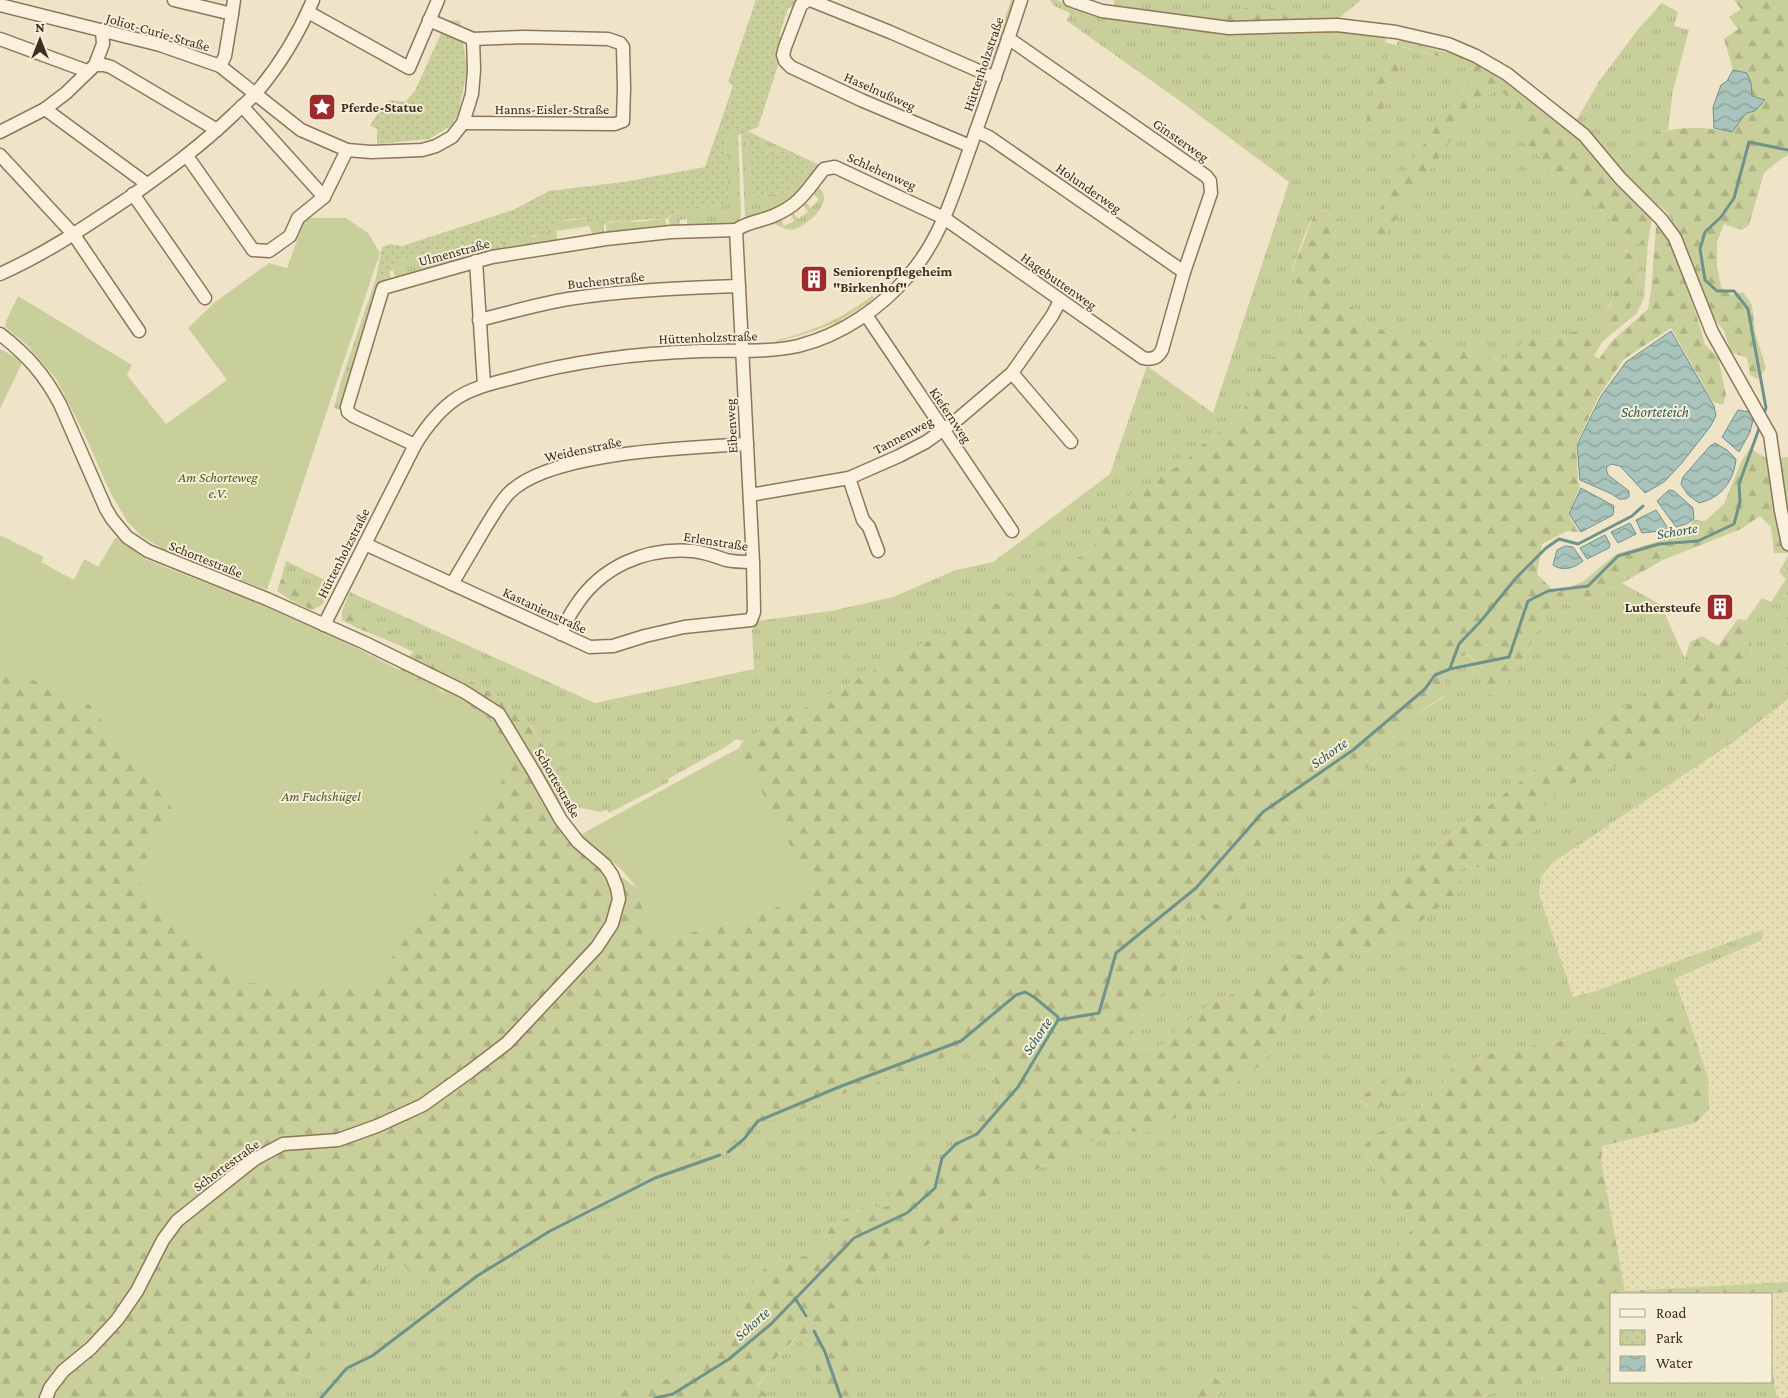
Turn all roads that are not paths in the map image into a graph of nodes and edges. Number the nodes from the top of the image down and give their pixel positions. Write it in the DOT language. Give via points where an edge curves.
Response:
graph roads {
  1 [pos="174,0"];
  2 [pos="234,0"];
  3 [pos="313,0"];
  4 [pos="438,0"];
  5 [pos="809,0"];
  6 [pos="1020,0"];
  7 [pos="1070,0"];
  8 [pos="0,5"];
  9 [pos="308,12"];
  10 [pos="232,14"];
  11 [pos="429,20"];
  12 [pos="102,30"];
  13 [pos="0,38"];
  14 [pos="1008,38"];
  15 [pos="473,39"];
  16 [pos="220,66"];
  17 [pos="91,68"];
  18 [pos="995,78"];
  19 [pos="255,94"];
  20 [pos="242,106"];
  21 [pos="45,109"];
  22 [pos="463,123"];
  23 [pos="217,130"];
  24 [pos="976,131"];
  25 [pos="0,132"];
  26 [pos="970,146"];
  27 [pos="347,150"];
  28 [pos="0,155"];
  29 [pos="187,156"];
  30 [pos="147,184"];
  31 [pos="133,194"];
  32 [pos="324,197"];
  33 [pos="944,218"];
  34 [pos="736,230"];
  35 [pos="74,235"];
  36 [pos="476,261"];
  37 [pos="1184,272"];
  38 [pos="0,274"];
  39 [pos="739,286"];
  40 [pos="204,298"];
  41 [pos="1060,301"];
  42 [pos="866,315"];
  43 [pos="479,320"];
  44 [pos="140,332"];
  45 [pos="0,334"];
  46 [pos="742,351"];
  47 [pos="1159,354"];
  48 [pos="1012,373"];
  49 [pos="484,385"];
  50 [pos="943,431"];
  51 [pos="1071,442"];
  52 [pos="747,444"];
  53 [pos="415,445"];
  54 [pos="849,478"];
  55 [pos="750,495"];
  56 [pos="1012,531"];
  57 [pos="365,544"];
  58 [pos="1788,544"];
  59 [pos="878,551"];
  60 [pos="753,562"];
  61 [pos="452,584"];
  62 [pos="752,620"];
  63 [pos="324,625"];
  64 [pos="561,634"];
  65 [pos="46,1398"];
  1 -- 10 [label="street"];
  2 -- 10 [label="street, Joliot-Curie-Straße"];
  3 -- 9 [label="street"];
  4 -- 11 [label="street"];
  5 -- 18 [label="street"];
  5 -- 26 [label="street, Haselnußweg" via="801,5 783,55 785,62 861,100"];
  6 -- 14 [label="street, Hüttenholzstraße"];
  7 -- 58 [label="street" via="1102,11 1229,28 1337,25 1396,32 1448,44 1507,74 1584,135 1675,238 1712,332 1770,435 1780,511"];
  8 -- 12 [label="street, Joliot-Curie-Straße"];
  9 -- 11 [label="street" via="410,68"];
  9 -- 19 [label="street"];
  10 -- 16 [label="street, Joliot-Curie-Straße" via="225,56"];
  11 -- 15 [label="street, Hanns-Eisler-Straße"];
  12 -- 16 [label="street, Joliot-Curie-Straße" via="160,45"];
  12 -- 17 [label="street" via="103,44"];
  13 -- 17 [label="street"];
  14 -- 18 [label="street, Hüttenholzstraße"];
  14 -- 37 [label="street, Ginsterweg" via="1210,181 1211,193"];
  15 -- 22 [label="street" via="472,94"];
  15 -- 22 [label="street, Hanns-Eisler-Straße" via="578,38 608,39 620,43 624,112 622,121 615,124"];
  16 -- 19 [label="street, Joliot-Curie-Straße"];
  17 -- 21 [label="street"];
  17 -- 23 [label="street" via="111,67"];
  18 -- 24 [label="street, Hüttenholzstraße"];
  19 -- 20 [label="street"];
  19 -- 27 [label="street" via="301,130"];
  20 -- 23 [label="street"];
  20 -- 32 [label="street"];
  21 -- 25 [label="street"];
  21 -- 30 [label="street"];
  22 -- 27 [label="street" via="452,137 422,150"];
  23 -- 29 [label="street"];
  24 -- 26 [label="street, Hüttenholzstraße"];
  24 -- 37 [label="street, Holunderweg"];
  26 -- 33 [label="street, Hüttenholzstraße"];
  27 -- 32 [label="street"];
  28 -- 35 [label="street"];
  29 -- 30 [label="street"];
  29 -- 32 [label="street" via="253,250 269,251 290,236 298,218"];
  30 -- 31 [label="street"];
  31 -- 35 [label="street"];
  31 -- 40 [label="street"];
  33 -- 34 [label="street, Schlehenweg" via="832,166 824,169 812,187 789,208"];
  33 -- 41 [label="street, Hagebuttenweg"];
  33 -- 42 [label="street, Hüttenholzstraße" via="911,273"];
  34 -- 36 [label="street, Ulmenstraße" via="606,239"];
  34 -- 39 [label="street, Eibenweg"];
  35 -- 38 [label="street"];
  35 -- 44 [label="street"];
  36 -- 43 [label="street"];
  36 -- 53 [label="street, Ulmenstraße" via="383,288 348,412"];
  37 -- 47 [label="street, Ginsterweg"];
  39 -- 43 [label="street, Buchenstraße" via="608,294"];
  39 -- 46 [label="street, Eibenweg"];
  41 -- 47 [label="street, Hagebuttenweg" via="1144,358 1153,359"];
  41 -- 48 [label="street, Tannenweg"];
  42 -- 46 [label="street, Hüttenholzstraße" via="801,345"];
  42 -- 50 [label="street, Kiefernweg"];
  43 -- 49 [label="street"];
  45 -- 63 [label="street, Schortestraße" via="28,357 52,389 106,509 127,536 148,551"];
  46 -- 49 [label="street, Hüttenholzstraße" via="664,352 611,358"];
  46 -- 52 [label="street, Eibenweg"];
  48 -- 50 [label="street, Tannenweg"];
  48 -- 51 [label="street"];
  49 -- 53 [label="street, Hüttenholzstraße" via="442,410"];
  50 -- 54 [label="street, Tannenweg" via="899,456"];
  50 -- 56 [label="street, Kiefernweg"];
  52 -- 55 [label="street, Eibenweg"];
  52 -- 61 [label="street, Weidenstraße" via="614,456 575,463 534,476 516,486 501,502"];
  53 -- 57 [label="street, Hüttenholzstraße"];
  54 -- 55 [label="street, Tannenweg"];
  54 -- 59 [label="street"];
  55 -- 60 [label="street, Eibenweg"];
  57 -- 61 [label="street, Kastanienstraße"];
  57 -- 63 [label="street, Hüttenholzstraße"];
  60 -- 62 [label="street, Eibenweg"];
  60 -- 64 [label="street, Erlenstraße" via="736,562 695,551 677,550 654,552 633,559 601,577 586,592 573,608"];
  61 -- 64 [label="street, Kastanienstraße"];
  62 -- 64 [label="street, Kastanienstraße" via="684,627 604,648 584,645"];
  63 -- 65 [label="street, Schortestraße" via="429,674 499,714 561,820 612,875 619,899 615,916 596,947 507,1043 423,1105 338,1140 283,1144 255,1159 177,1221 117,1320 91,1348 62,1371"];
}
